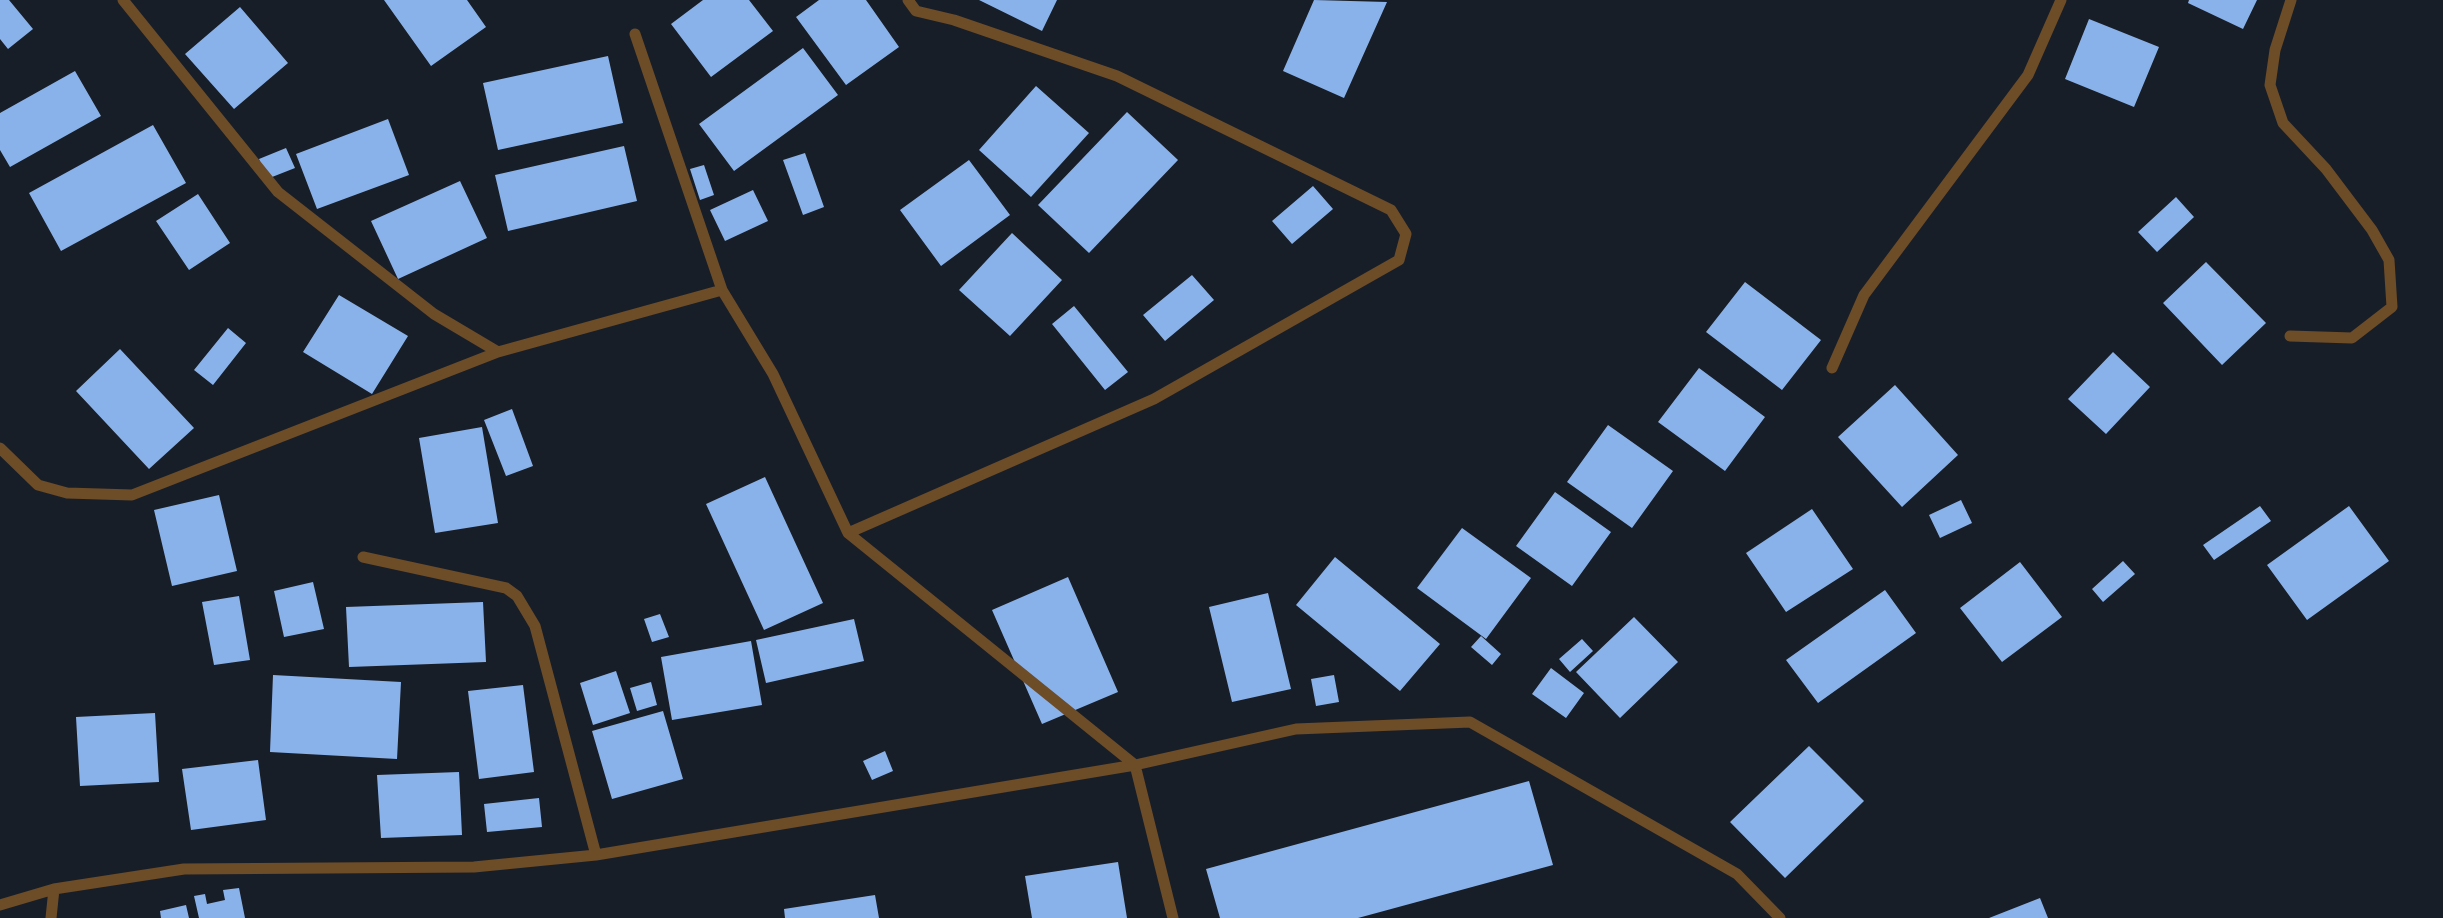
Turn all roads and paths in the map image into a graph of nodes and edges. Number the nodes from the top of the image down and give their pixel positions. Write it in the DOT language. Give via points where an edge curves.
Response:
graph roads {
  1 [pos="123,0"];
  2 [pos="908,0"];
  3 [pos="2061,0"];
  4 [pos="2291,0"];
  5 [pos="635,34"];
  6 [pos="722,290"];
  7 [pos="2290,336"];
  8 [pos="498,352"];
  9 [pos="1832,368"];
  10 [pos="0,448"];
  11 [pos="848,533"];
  12 [pos="363,557"];
  13 [pos="1135,765"];
  14 [pos="596,855"];
  15 [pos="54,889"];
  16 [pos="0,904"];
  17 [pos="50,918"];
  18 [pos="1173,918"];
  19 [pos="1780,918"];
  1 -- 8 [label="street" via="278,192 434,314"];
  2 -- 11 [label="street" via="916,11 954,20 1117,76 1391,210 1406,234 1398,260 1154,400"];
  3 -- 9 [label="street" via="2028,75 1864,295"];
  4 -- 7 [label="street" via="2275,50 2270,85 2278,110 2283,123 2326,169 2375,236 2389,260 2392,307 2352,338"];
  5 -- 6 [label="street"];
  6 -- 8 [label="street"];
  6 -- 11 [label="street" via="773,374"];
  8 -- 10 [label="street" via="132,495 67,493 38,485"];
  11 -- 13 [label="street"];
  12 -- 14 [label="street" via="506,588 517,596 535,626"];
  13 -- 14 [label="street"];
  13 -- 18 [label="street"];
  13 -- 19 [label="street" via="1296,729 1470,722 1737,874"];
  14 -- 15 [label="street" via="474,867 184,869"];
  15 -- 16 [label="street"];
  15 -- 17 [label="street"];
}
